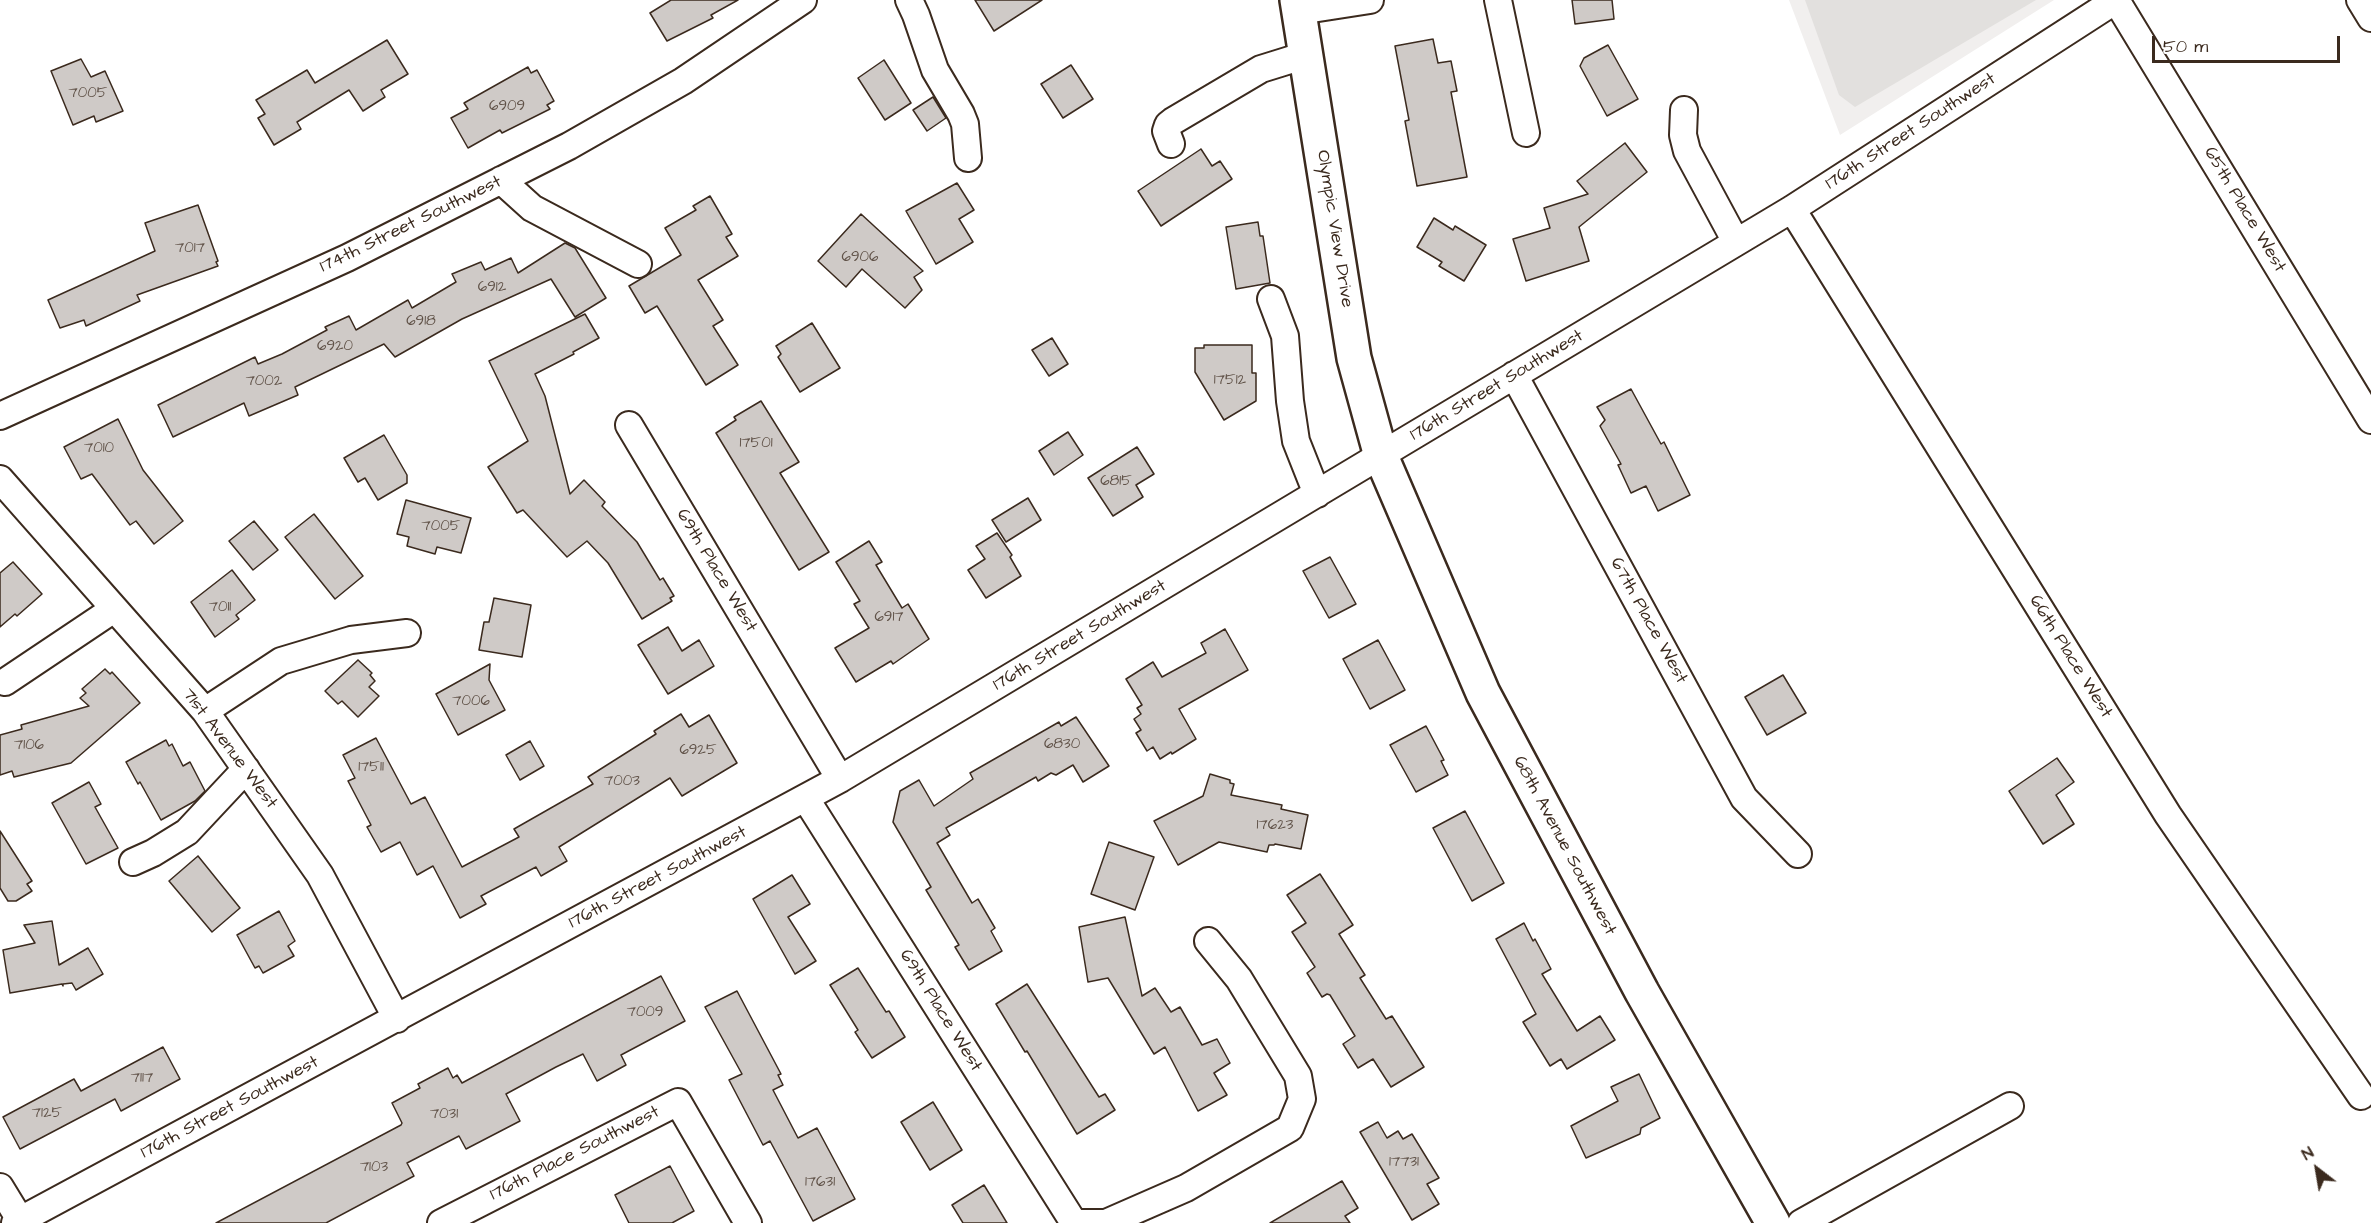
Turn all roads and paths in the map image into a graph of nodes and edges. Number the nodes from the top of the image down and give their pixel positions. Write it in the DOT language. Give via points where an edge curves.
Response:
graph roads {
  1 [pos="803,0"];
  2 [pos="909,0"];
  3 [pos="1370,0"];
  4 [pos="1498,0"];
  5 [pos="2360,0"];
  6 [pos="2105,3"];
  7 [pos="1298,6"];
  8 [pos="2371,18"];
  9 [pos="1306,55"];
  10 [pos="1684,110"];
  11 [pos="1526,133"];
  12 [pos="1171,144"];
  13 [pos="968,158"];
  14 [pos="501,180"];
  15 [pos="1792,209"];
  16 [pos="1736,242"];
  17 [pos="638,264"];
  18 [pos="1271,299"];
  19 [pos="1514,375"];
  20 [pos="0,416"];
  21 [pos="2371,420"];
  22 [pos="628,425"];
  23 [pos="1381,456"];
  24 [pos="0,479"];
  25 [pos="1317,494"];
  26 [pos="114,609"];
  27 [pos="407,633"];
  28 [pos="5,682"];
  29 [pos="205,711"];
  30 [pos="246,769"];
  31 [pos="840,779"];
  32 [pos="806,799"];
  33 [pos="1798,854"];
  34 [pos="133,861"];
  35 [pos="1208,941"];
  36 [pos="397,1019"];
  37 [pos="2361,1096"];
  38 [pos="2010,1106"];
  39 [pos="0,1187"];
  40 [pos="19,1222"];
  41 [pos="441,1223"];
  42 [pos="748,1223"];
  43 [pos="1074,1223"];
  44 [pos="1773,1223"];
  45 [pos="1801,1223"];
  1 -- 14 [label="street, 174th Street Southwest" via="682,81"];
  2 -- 13 [label="street" via="935,70 965,124"];
  3 -- 7 [label="street"];
  4 -- 11 [label="street"];
  5 -- 8 [label="street"];
  6 -- 15 [label="street, 176th Street Southwest"];
  6 -- 21 [label="street, 65th Place West"];
  7 -- 9 [label="main road, Olympic View Drive"];
  9 -- 12 [label="street" via="1261,69 1173,121 1166,131"];
  9 -- 23 [label="main road, Olympic View Drive" via="1354,358"];
  10 -- 16 [label="street" via="1687,151"];
  14 -- 17 [label="street" via="532,208"];
  14 -- 20 [label="street, 174th Street Southwest" via="347,258"];
  15 -- 16 [label="street, 176th Street Southwest"];
  15 -- 37 [label="street, 66th Place West" via="2168,815"];
  16 -- 19 [label="street, 176th Street Southwest"];
  18 -- 25 [label="street" via="1286,336 1296,441"];
  19 -- 23 [label="street, 176th Street Southwest"];
  19 -- 33 [label="street, 67th Place West" via="1744,798"];
  22 -- 31 [label="street, 69th Place West"];
  23 -- 25 [label="street, 176th Street Southwest"];
  23 -- 44 [label="main road, 68th Avenue Southwest" via="1483,693 1642,992"];
  24 -- 26 [label="street, 71st Avenue West"];
  25 -- 31 [label="street, 176th Street Southwest"];
  26 -- 28 [label="street"];
  26 -- 29 [label="street, 71st Avenue West"];
  27 -- 29 [label="street" via="351,640 281,661"];
  29 -- 30 [label="street, 71st Avenue West"];
  30 -- 34 [label="street" via="187,832"];
  30 -- 36 [label="street, 71st Avenue West" via="320,875"];
  31 -- 32 [label="street, 176th Street Southwest"];
  32 -- 36 [label="street, 176th Street Southwest"];
  32 -- 43 [label="street, 69th Place West"];
  35 -- 43 [label="street" via="1239,979 1298,1076 1302,1099 1290,1128 1186,1188 1106,1223"];
  36 -- 40 [label="street, 176th Street Southwest"];
  38 -- 45 [label="street"];
  39 -- 40 [label="street"];
  41 -- 42 [label="street, 176th Place Southwest" via="678,1102"];
}
